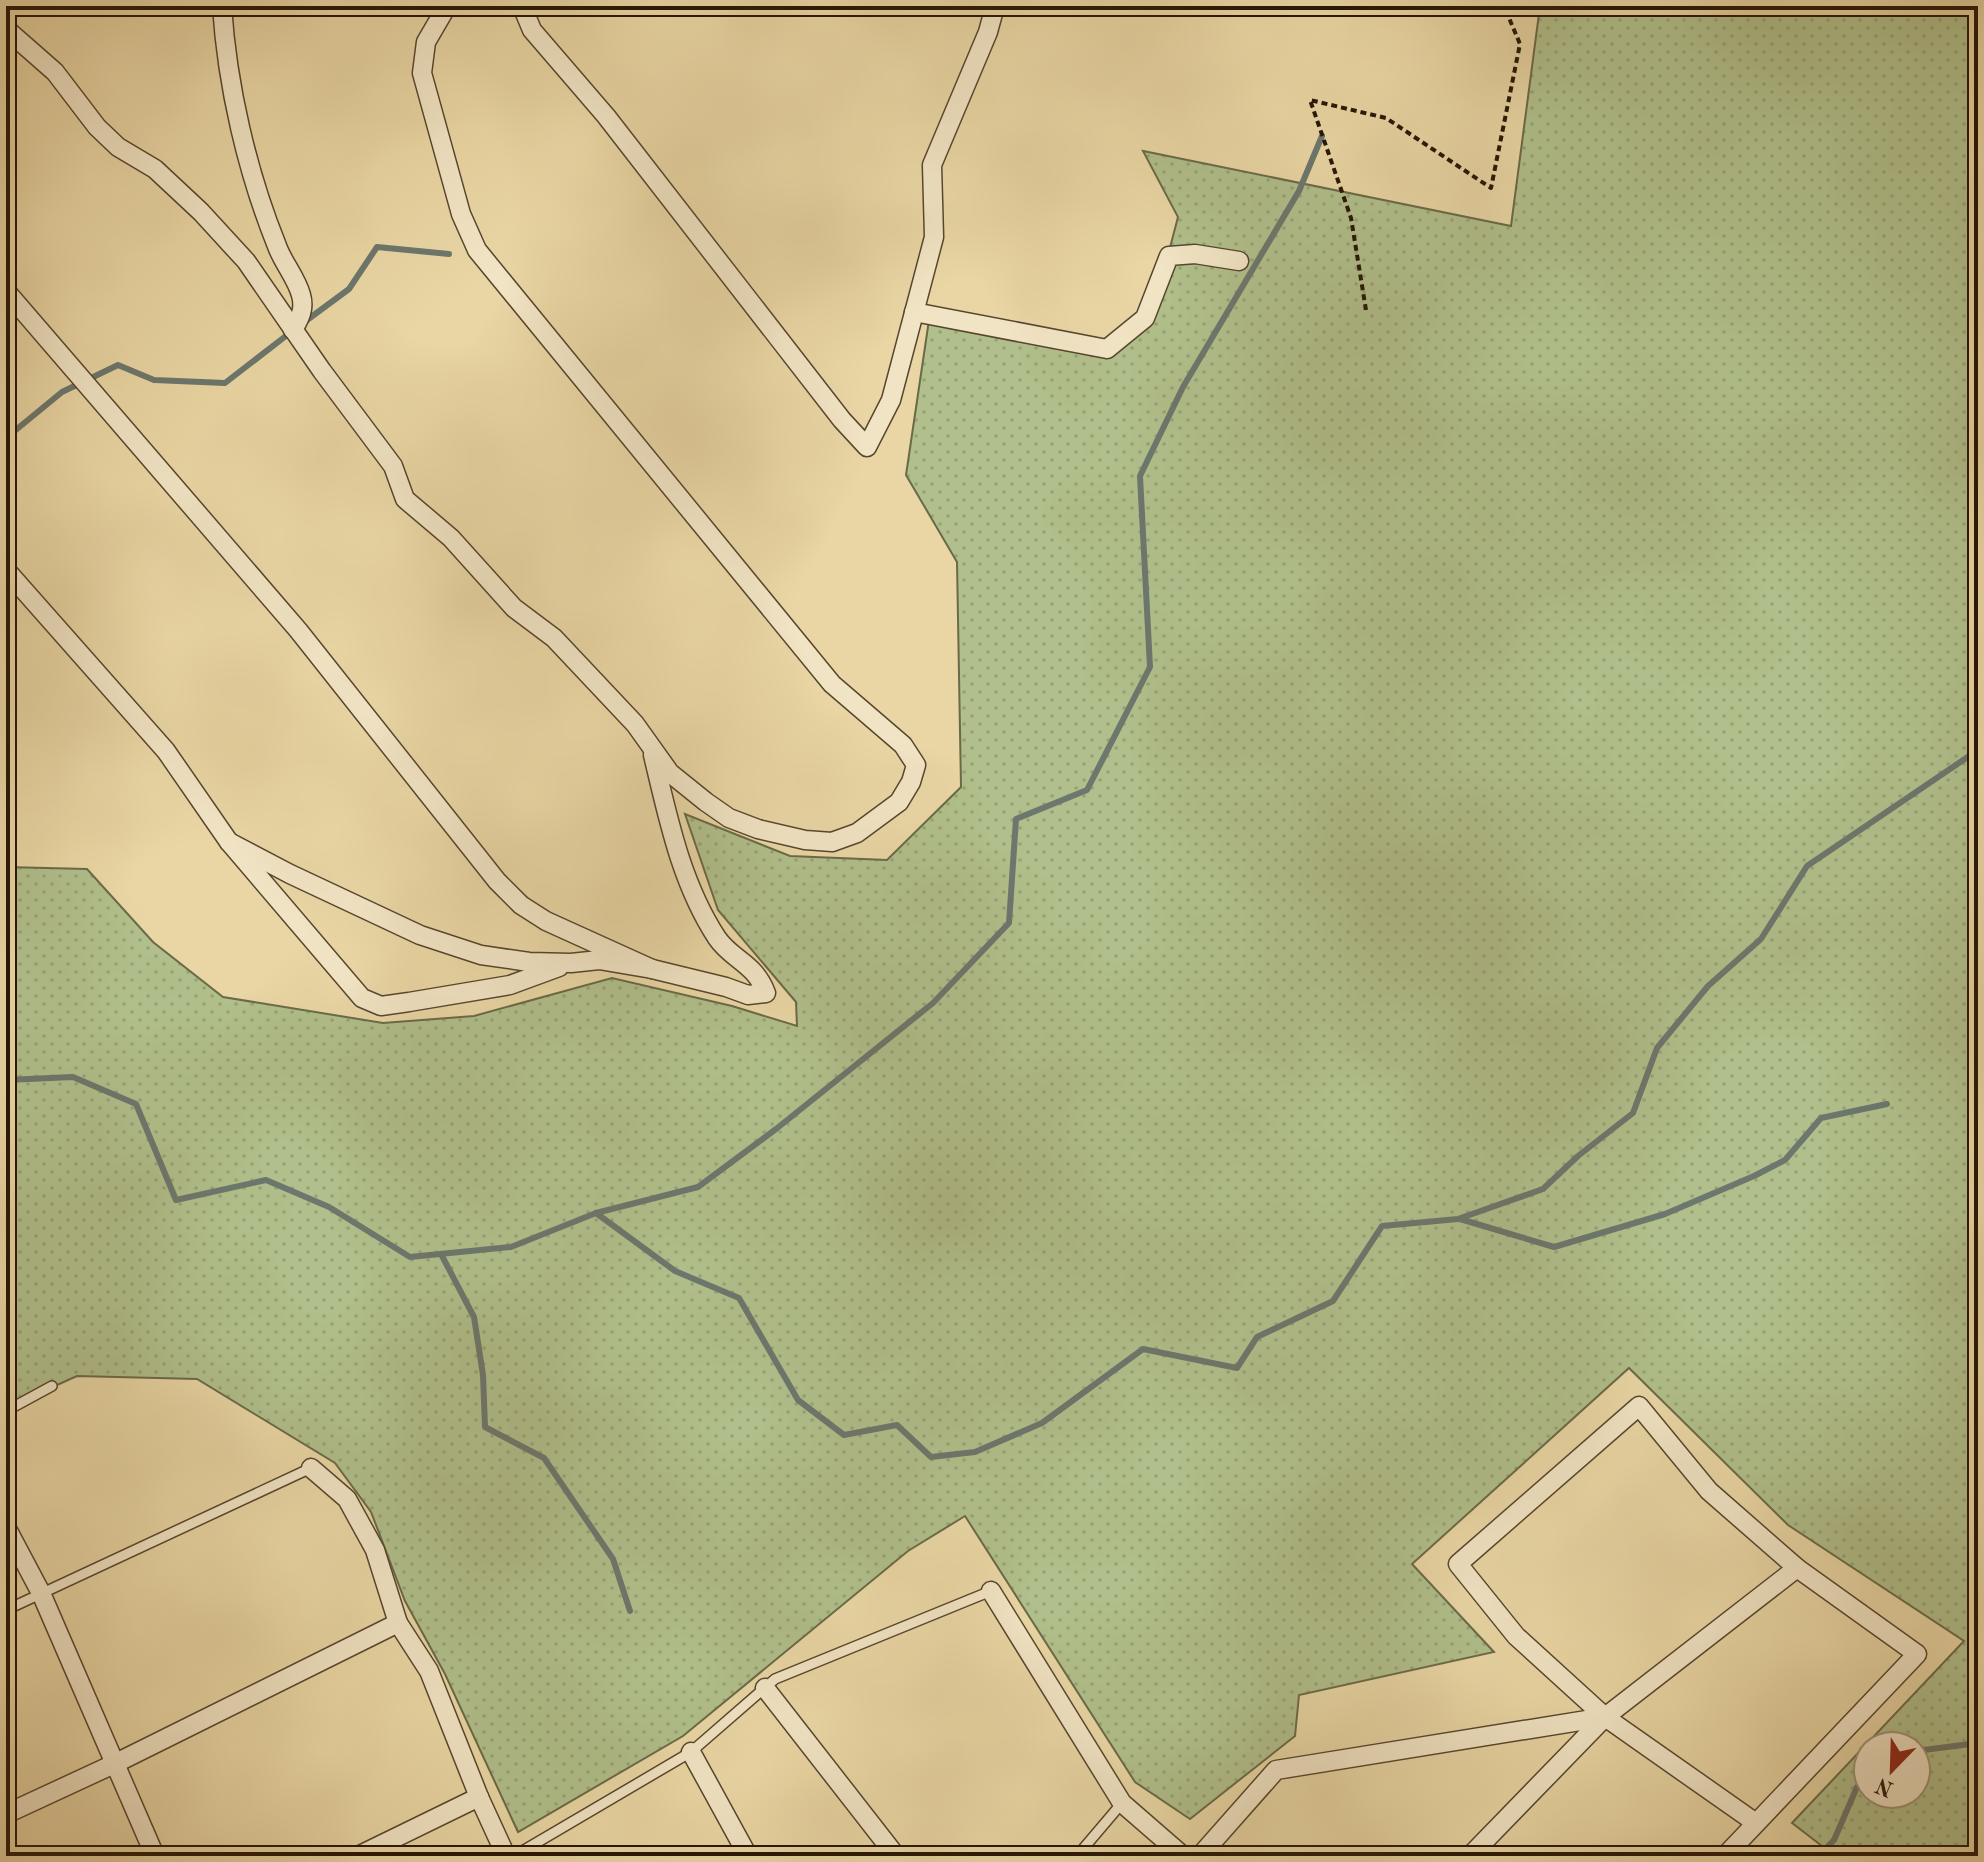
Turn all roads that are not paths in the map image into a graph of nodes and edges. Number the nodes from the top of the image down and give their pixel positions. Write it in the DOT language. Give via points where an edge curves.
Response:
graph roads {
  1 [pos="222,6"];
  2 [pos="447,6"];
  3 [pos="522,6"];
  4 [pos="995,6"];
  5 [pos="6,29"];
  6 [pos="1239,261"];
  7 [pos="6,291"];
  8 [pos="914,312"];
  9 [pos="293,330"];
  10 [pos="6,570"];
  11 [pos="650,745"];
  12 [pos="229,842"];
  13 [pos="571,963"];
  14 [pos="652,969"];
  15 [pos="52,1386"];
  16 [pos="6,1411"];
  17 [pos="311,1468"];
  18 [pos="6,1527"];
  19 [pos="1797,1568"];
  20 [pos="991,1591"];
  21 [pos="41,1593"];
  22 [pos="6,1610"];
  23 [pos="398,1623"];
  24 [pos="765,1688"];
  25 [pos="1605,1717"];
  26 [pos="691,1752"];
  27 [pos="114,1764"];
  28 [pos="479,1797"];
  29 [pos="1122,1803"];
  30 [pos="6,1814"];
  31 [pos="1756,1823"];
  32 [pos="155,1856"];
  33 [pos="358,1856"];
  34 [pos="506,1856"];
  35 [pos="514,1856"];
  36 [pos="748,1856"];
  37 [pos="896,1856"];
  38 [pos="1077,1856"];
  39 [pos="1183,1856"];
  40 [pos="1200,1856"];
  41 [pos="1470,1856"];
  42 [pos="1725,1856"];
  1 -- 9 [label="street" via="240,130 277,248 302,297 303,312"];
  2 -- 11 [label="street" via="426,42 422,73 461,214 477,250 832,684 903,745 916,765 899,802 857,833 832,842 805,840 729,818 670,773"];
  3 -- 8 [label="street" via="540,39 867,447 891,400"];
  4 -- 8 [label="street" via="932,165 934,237"];
  5 -- 9 [label="street" via="55,72 118,147 155,169 201,212 246,261"];
  6 -- 8 [label="street" via="1169,256 1145,318 1107,349"];
  7 -- 14 [label="street" via="298,630 497,881 546,921"];
  9 -- 11 [label="street" via="393,466 405,499 451,538 514,608 554,638"];
  10 -- 12 [label="street" via="166,751"];
  11 -- 14 [label="street" via="691,890 719,941 743,959 766,993 748,995"];
  12 -- 13 [label="street" via="420,935 481,955"];
  12 -- 13 [label="street" via="362,998 381,1006 510,985"];
  13 -- 14 [label="street" via="599,960"];
  15 -- 16 [label="lane"];
  17 -- 21 [label="lane"];
  17 -- 23 [label="street" via="347,1499 375,1550"];
  18 -- 21 [label="street"];
  19 -- 25 [label="street"];
  19 -- 25 [label="street" via="1709,1491 1639,1406 1458,1564 1516,1636"];
  19 -- 31 [label="street" via="1917,1654"];
  20 -- 24 [label="lane" via="775,1679"];
  20 -- 29 [label="street"];
  21 -- 22 [label="lane"];
  21 -- 27 [label="street"];
  23 -- 27 [label="street"];
  23 -- 28 [label="street" via="429,1671"];
  24 -- 26 [label="lane"];
  24 -- 37 [label="street"];
  25 -- 31 [label="street"];
  25 -- 40 [label="street" via="1276,1770"];
  25 -- 41 [label="street"];
  26 -- 35 [label="lane"];
  26 -- 36 [label="street"];
  27 -- 30 [label="street"];
  27 -- 32 [label="street"];
  28 -- 33 [label="street"];
  28 -- 34 [label="street"];
  29 -- 38 [label="lane"];
  29 -- 39 [label="street"];
  31 -- 42 [label="street"];
}
